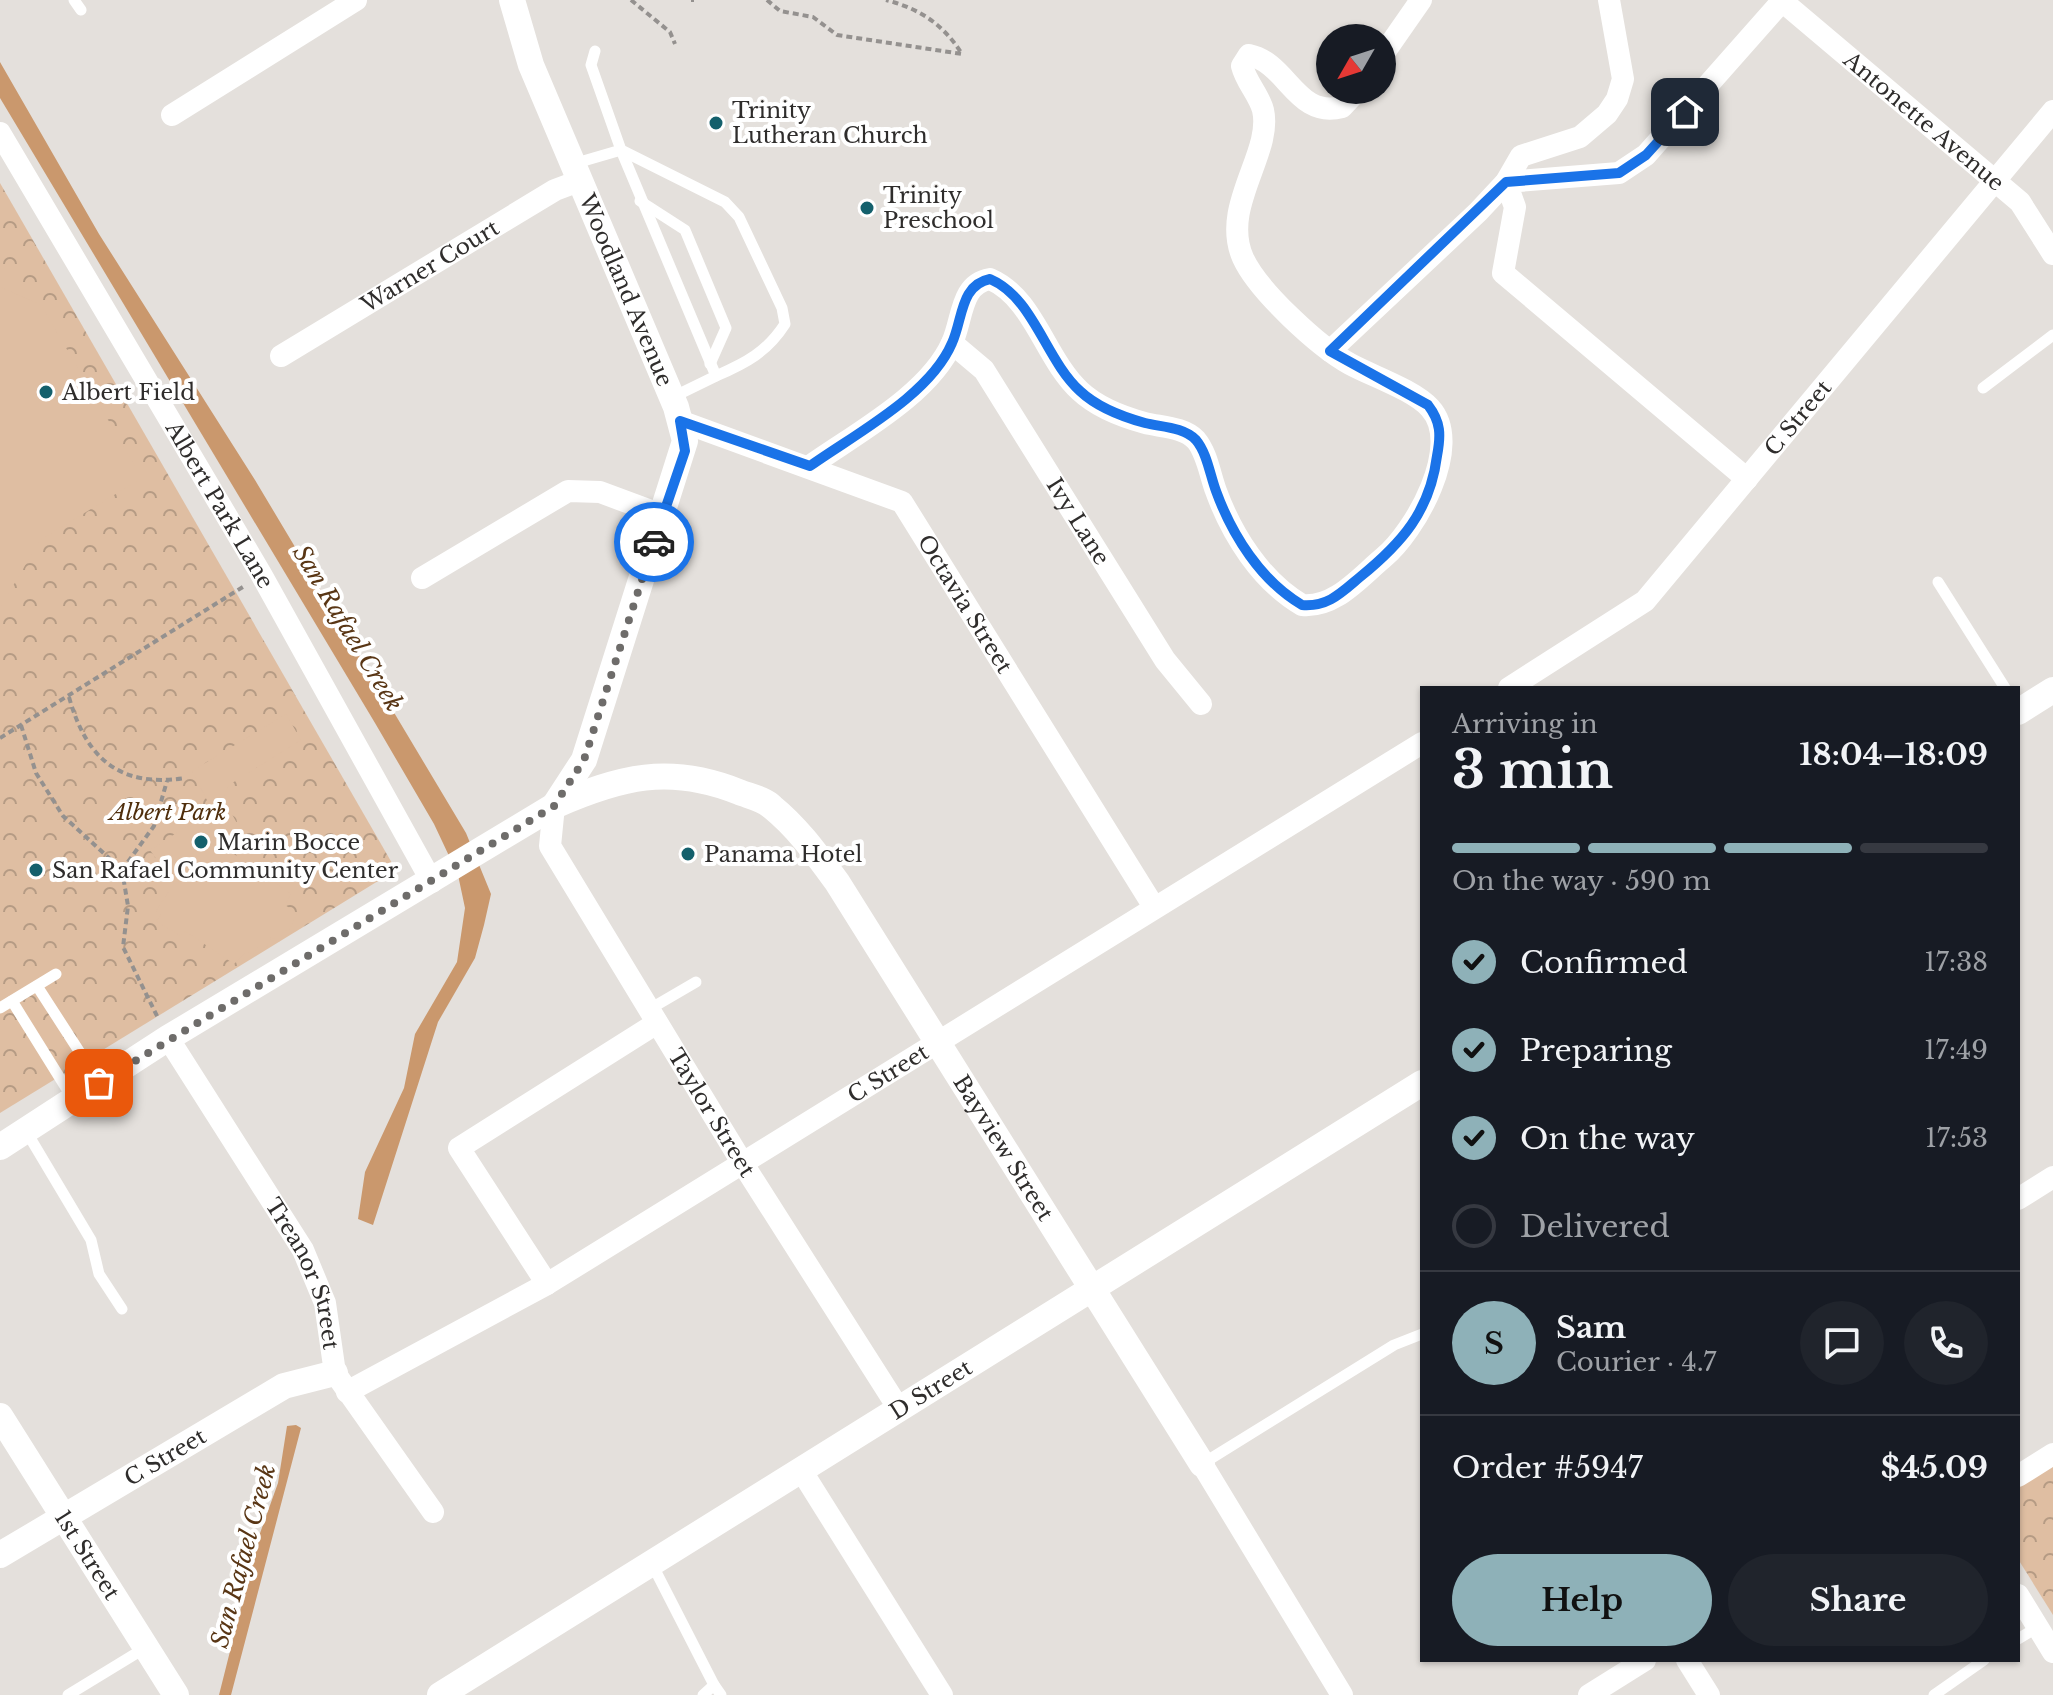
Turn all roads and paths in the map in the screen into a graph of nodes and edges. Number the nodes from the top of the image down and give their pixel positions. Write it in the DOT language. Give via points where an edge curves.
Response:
graph roads {
  1 [pos="512,0"];
  2 [pos="631,0"];
  3 [pos="767,0"];
  4 [pos="886,0"];
  5 [pos="1421,0"];
  6 [pos="1609,0"];
  7 [pos="1782,0"];
  8 [pos="351,1"];
  9 [pos="1396,36"];
  10 [pos="675,44"];
  11 [pos="595,51"];
  12 [pos="1345,104"];
  13 [pos="2053,111"];
  14 [pos="172,115"];
  15 [pos="0,133"];
  16 [pos="621,150"];
  17 [pos="576,172"];
  18 [pos="1997,181"];
  19 [pos="1506,182"];
  20 [pos="640,201"];
  21 [pos="2053,254"];
  22 [pos="2053,335"];
  23 [pos="952,343"];
  24 [pos="1330,351"];
  25 [pos="281,356"];
  26 [pos="710,364"];
  27 [pos="716,376"];
  28 [pos="1983,388"];
  29 [pos="676,409"];
  30 [pos="810,466"];
  31 [pos="1747,479"];
  32 [pos="662,515"];
  33 [pos="261,574"];
  34 [pos="422,578"];
  35 [pos="1938,582"];
  36 [pos="1512,686"];
  37 [pos="2004,686"];
  38 [pos="2053,690"];
  39 [pos="69,695"];
  40 [pos="1201,704"];
  41 [pos="2020,710"];
  42 [pos="21,725"];
  43 [pos="0,738"];
  44 [pos="1420,744"];
  45 [pos="185,778"];
  46 [pos="167,781"];
  47 [pos="554,806"];
  48 [pos="122,870"];
  49 [pos="432,882"];
  50 [pos="1154,907"];
  51 [pos="56,974"];
  52 [pos="696,982"];
  53 [pos="37,986"];
  54 [pos="12,1001"];
  55 [pos="0,1008"];
  56 [pos="652,1016"];
  57 [pos="168,1038"];
  58 [pos="937,1041"];
  59 [pos="99,1083"];
  60 [pos="1420,1084"];
  61 [pos="73,1100"];
  62 [pos="25,1130"];
  63 [pos="0,1147"];
  64 [pos="743,1164"];
  65 [pos="2053,1177"];
  66 [pos="2020,1198"];
  67 [pos="547,1284"];
  68 [pos="1090,1290"];
  69 [pos="122,1309"];
  70 [pos="1420,1335"];
  71 [pos="341,1382"];
  72 [pos="899,1409"];
  73 [pos="0,1416"];
  74 [pos="2053,1454"];
  75 [pos="1202,1464"];
  76 [pos="801,1470"];
  77 [pos="2020,1475"];
  78 [pos="433,1512"];
  79 [pos="63,1516"];
  80 [pos="0,1555"];
  81 [pos="652,1564"];
  82 [pos="2020,1598"];
  83 [pos="2038,1627"];
  84 [pos="2020,1638"];
  85 [pos="145,1648"];
  86 [pos="2053,1652"];
  87 [pos="1642,1662"];
  88 [pos="1688,1662"];
  89 [pos="1981,1662"];
  90 [pos="718,1690"];
  91 [pos="168,1693"];
  92 [pos="68,1695"];
  93 [pos="440,1695"];
  94 [pos="703,1695"];
  95 [pos="942,1695"];
  96 [pos="1342,1695"];
  97 [pos="1589,1695"];
  98 [pos="1709,1695"];
  99 [pos="1934,1695"];
  1 -- 17 [label="street, Woodland Avenue" via="527,53"];
  2 -- 10 [label="path" via="670,32"];
  3 -- 4 [label="path" via="780,11 813,17 837,35 962,54 926,15"];
  5 -- 9 [label="street"];
  6 -- 19 [label="street" via="1623,79 1617,99 1580,137 1521,156"];
  7 -- 18 [label="street, Antonette Avenue"];
  7 -- 19 [label="street" via="1646,155 1619,173"];
  8 -- 14 [label="street"];
  11 -- 16 [label="lane" via="591,65"];
  12 -- 24 [label="street" via="1323,110 1300,98 1276,71 1249,55 1242,66 1263,110 1262,135 1238,213 1238,243 1262,285"];
  13 -- 18 [label="street, C Street"];
  15 -- 33 [label="street, Albert Park Lane"];
  16 -- 17 [label="lane"];
  16 -- 20 [label="lane"];
  16 -- 27 [label="lane" via="725,202 739,217 782,308 785,324 773,342 754,359"];
  17 -- 25 [label="street, Warner Court" via="555,190"];
  17 -- 29 [label="street, Woodland Avenue"];
  18 -- 21 [label="street, Antonette Avenue" via="2020,202"];
  18 -- 31 [label="street, C Street"];
  19 -- 24 [label="street"];
  19 -- 31 [label="street" via="1515,207 1503,273"];
  20 -- 26 [label="lane"];
  20 -- 26 [label="lane" via="685,230 726,328"];
  22 -- 28 [label="lane"];
  23 -- 24 [label="street" via="970,288 990,279 1001,284 1080,392 1117,414 1188,434 1198,442 1224,511 1253,560 1288,597 1316,606 1329,603 1405,537 1427,502 1441,431 1428,405"];
  23 -- 30 [label="street" via="937,370 919,387"];
  23 -- 40 [label="street, Ivy Lane" via="984,370 1165,660"];
  26 -- 27 [label="lane"];
  27 -- 29 [label="lane"];
  29 -- 30 [label="street, Octavia Street"];
  29 -- 32 [label="street, Woodland Avenue" via="685,451"];
  30 -- 50 [label="street, Octavia Street" via="902,502"];
  31 -- 36 [label="street, C Street" via="1645,601"];
  32 -- 34 [label="street" via="600,492 568,491"];
  32 -- 47 [label="street, Woodland Avenue" via="584,760"];
  33 -- 39 [label="path"];
  33 -- 49 [label="street, Albert Park Lane"];
  35 -- 37 [label="lane"];
  38 -- 41 [label="street"];
  39 -- 42 [label="path"];
  39 -- 46 [label="path" via="77,726 98,757 132,778"];
  42 -- 43 [label="path"];
  42 -- 48 [label="path" via="36,773 63,816"];
  44 -- 50 [label="street, C Street"];
  45 -- 46 [label="path"];
  46 -- 48 [label="path" via="154,826"];
  47 -- 49 [label="street, Bayview Street"];
  47 -- 56 [label="street, Taylor Street" via="550,846"];
  47 -- 58 [label="street, Bayview Street" via="607,783 642,778 692,778 770,804 806,839 837,882"];
  48 -- 57 [label="path" via="128,906 123,947"];
  49 -- 57 [label="street, Bayview Street"];
  50 -- 58 [label="street, C Street"];
  51 -- 53 [label="lane"];
  52 -- 56 [label="lane"];
  53 -- 54 [label="lane"];
  53 -- 59 [label="lane"];
  54 -- 55 [label="lane"];
  54 -- 61 [label="lane"];
  56 -- 64 [label="street, Taylor Street"];
  56 -- 67 [label="street" via="459,1148"];
  57 -- 59 [label="street, Bayview Street"];
  57 -- 71 [label="street, Treanor Street" via="303,1250 325,1303"];
  58 -- 64 [label="street, C Street"];
  58 -- 68 [label="street, Bayview Street"];
  59 -- 61 [label="street, Bayview Street"];
  60 -- 68 [label="street, D Street"];
  61 -- 62 [label="street, Bayview Street"];
  62 -- 63 [label="street, Bayview Street"];
  62 -- 69 [label="lane" via="91,1240 99,1274"];
  64 -- 67 [label="street, C Street"];
  64 -- 72 [label="street, Taylor Street"];
  65 -- 66 [label="street"];
  67 -- 71 [label="street, C Street"];
  68 -- 72 [label="street, D Street"];
  68 -- 75 [label="street, Bayview Street"];
  70 -- 75 [label="lane" via="1394,1345"];
  71 -- 78 [label="street, Treanor Street"];
  71 -- 79 [label="street, C Street" via="284,1386"];
  72 -- 76 [label="street, D Street"];
  73 -- 79 [label="street, 1st Street"];
  74 -- 77 [label="street"];
  75 -- 96 [label="street, Bayview Street"];
  76 -- 81 [label="street, D Street"];
  76 -- 95 [label="street"];
  79 -- 80 [label="street, C Street"];
  79 -- 85 [label="street, 1st Street"];
  81 -- 90 [label="lane"];
  81 -- 93 [label="street, D Street"];
  82 -- 83 [label="street"];
  83 -- 84 [label="lane"];
  83 -- 86 [label="street"];
  85 -- 91 [label="street, 1st Street"];
  85 -- 92 [label="lane"];
  87 -- 97 [label="street"];
  88 -- 98 [label="street"];
  89 -- 99 [label="lane"];
  90 -- 94 [label="lane"];
}
